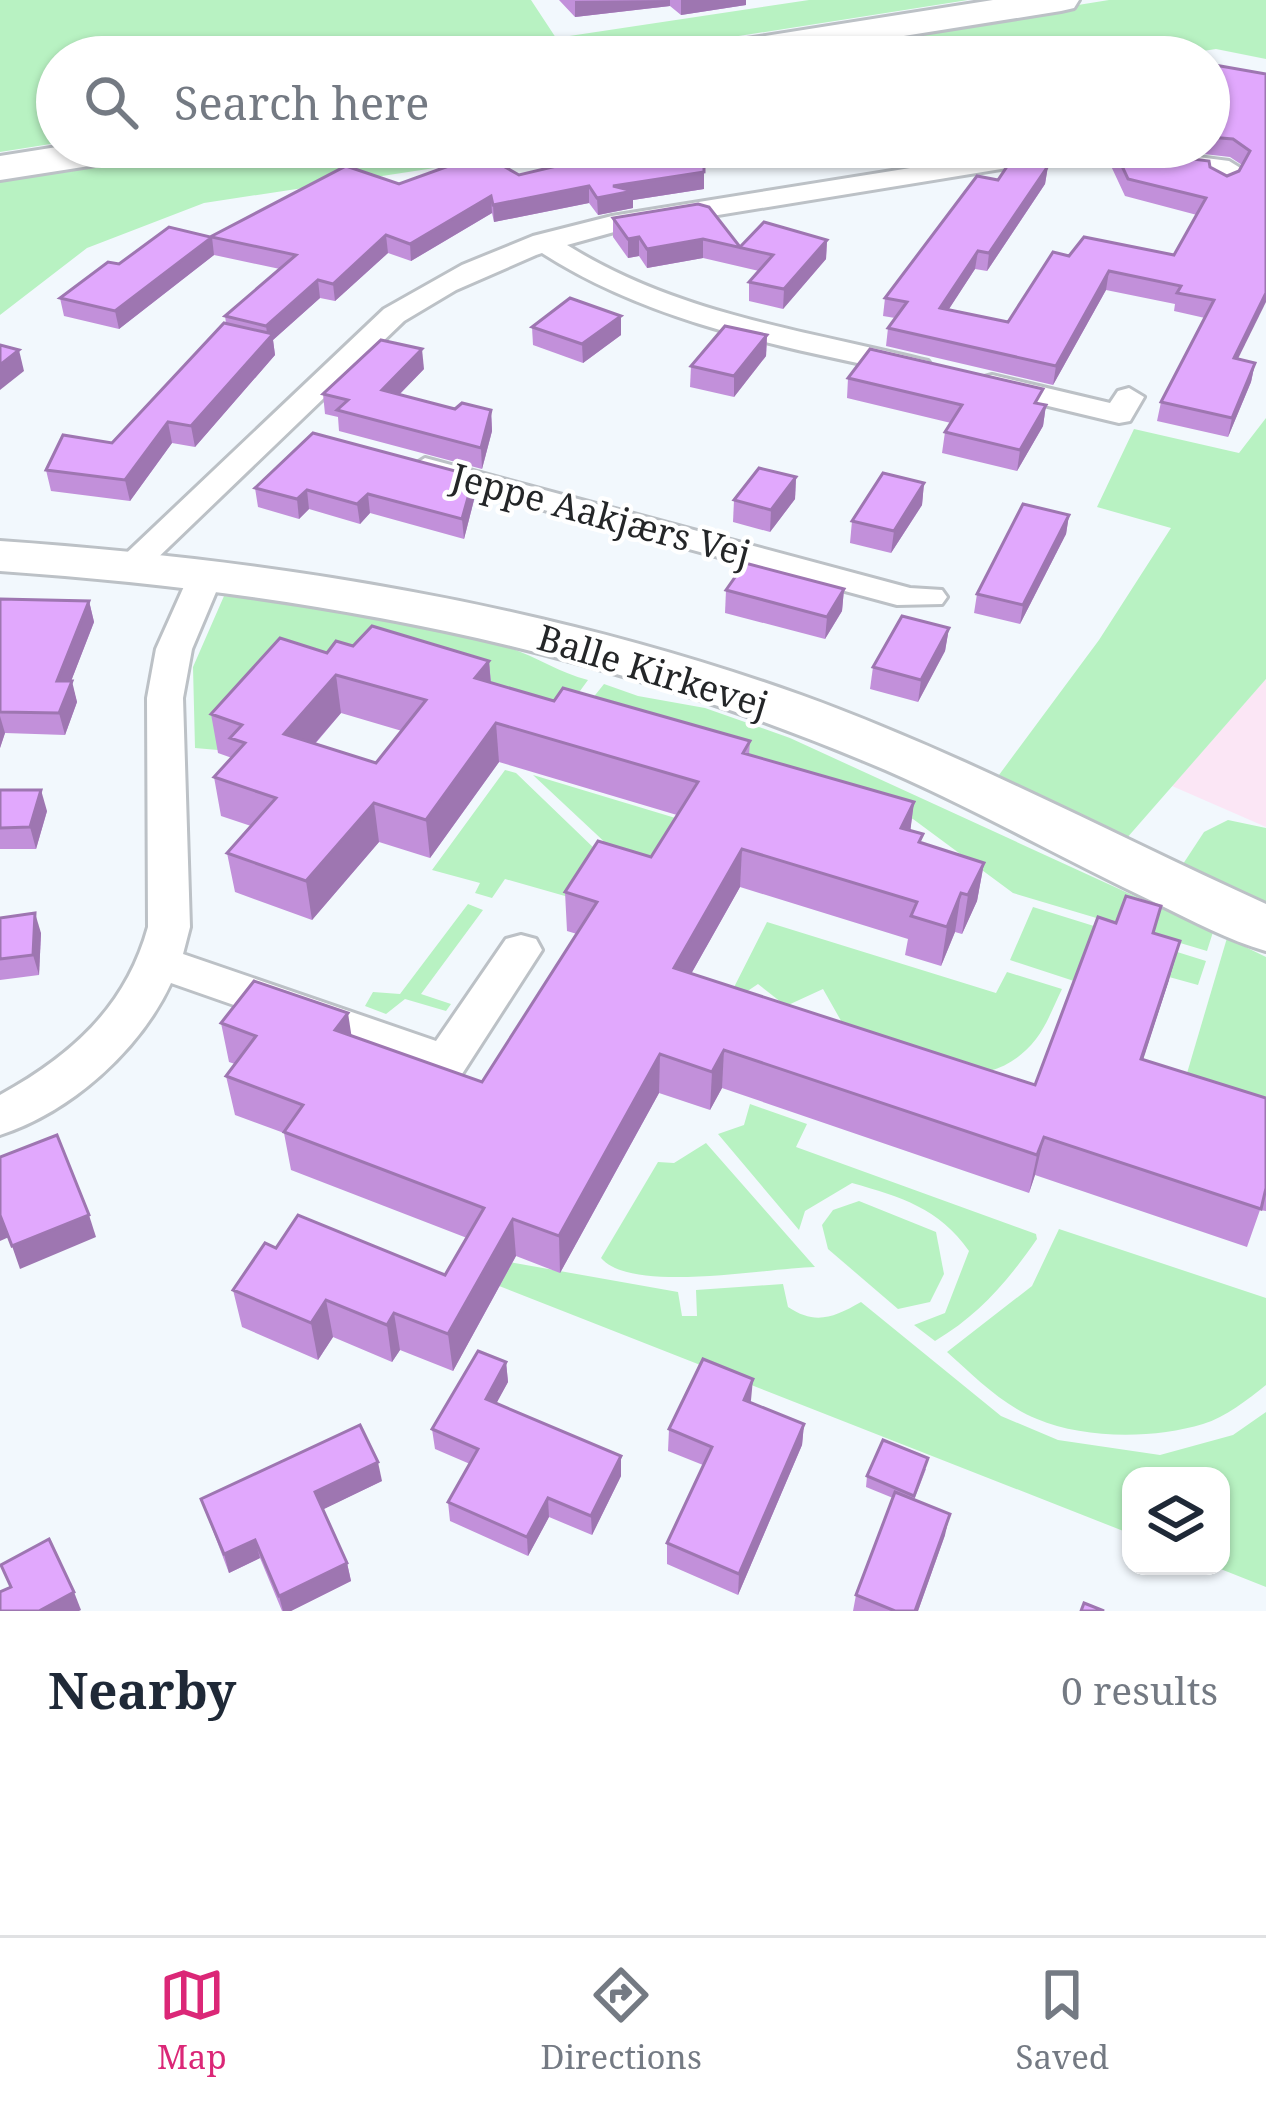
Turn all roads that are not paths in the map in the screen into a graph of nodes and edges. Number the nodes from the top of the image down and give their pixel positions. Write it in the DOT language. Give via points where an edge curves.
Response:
graph roads {
  1 [pos="1061,0"];
  2 [pos="834,36"];
  3 [pos="36,162"];
  4 [pos="0,168"];
  5 [pos="958,168"];
  6 [pos="1223,168"];
  7 [pos="1222,181"];
  8 [pos="543,242"];
  9 [pos="1129,397"];
  10 [pos="273,427"];
  11 [pos="318,439"];
  12 [pos="385,457"];
  13 [pos="0,556"];
  14 [pos="133,563"];
  15 [pos="208,573"];
  16 [pos="930,597"];
  17 [pos="1266,929"];
  18 [pos="521,950"];
  19 [pos="162,963"];
  20 [pos="0,1117"];
  1 -- 2 [label="main road"];
  3 -- 4 [label="main road"];
  5 -- 8 [label="street"];
  6 -- 7 [label="street" via="1229,169"];
  8 -- 9 [label="street" via="625,291 687,314 1119,414"];
  8 -- 10 [label="street" via="439,285 394,315"];
  10 -- 11 [label="street"];
  10 -- 14 [label="street"];
  12 -- 16 [label="street, Jeppe Aakjærs Vej" via="909,598"];
  13 -- 14 [label="street, Balle Kirkevej"];
  14 -- 15 [label="street, Balle Kirkevej"];
  15 -- 17 [label="street, Balle Kirkevej" via="469,616 754,700 890,750"];
  15 -- 19 [label="street" via="174,650 165,698 169,927"];
  18 -- 19 [label="street" via="446,1062"];
  19 -- 20 [label="street" via="98,1052"];
}
